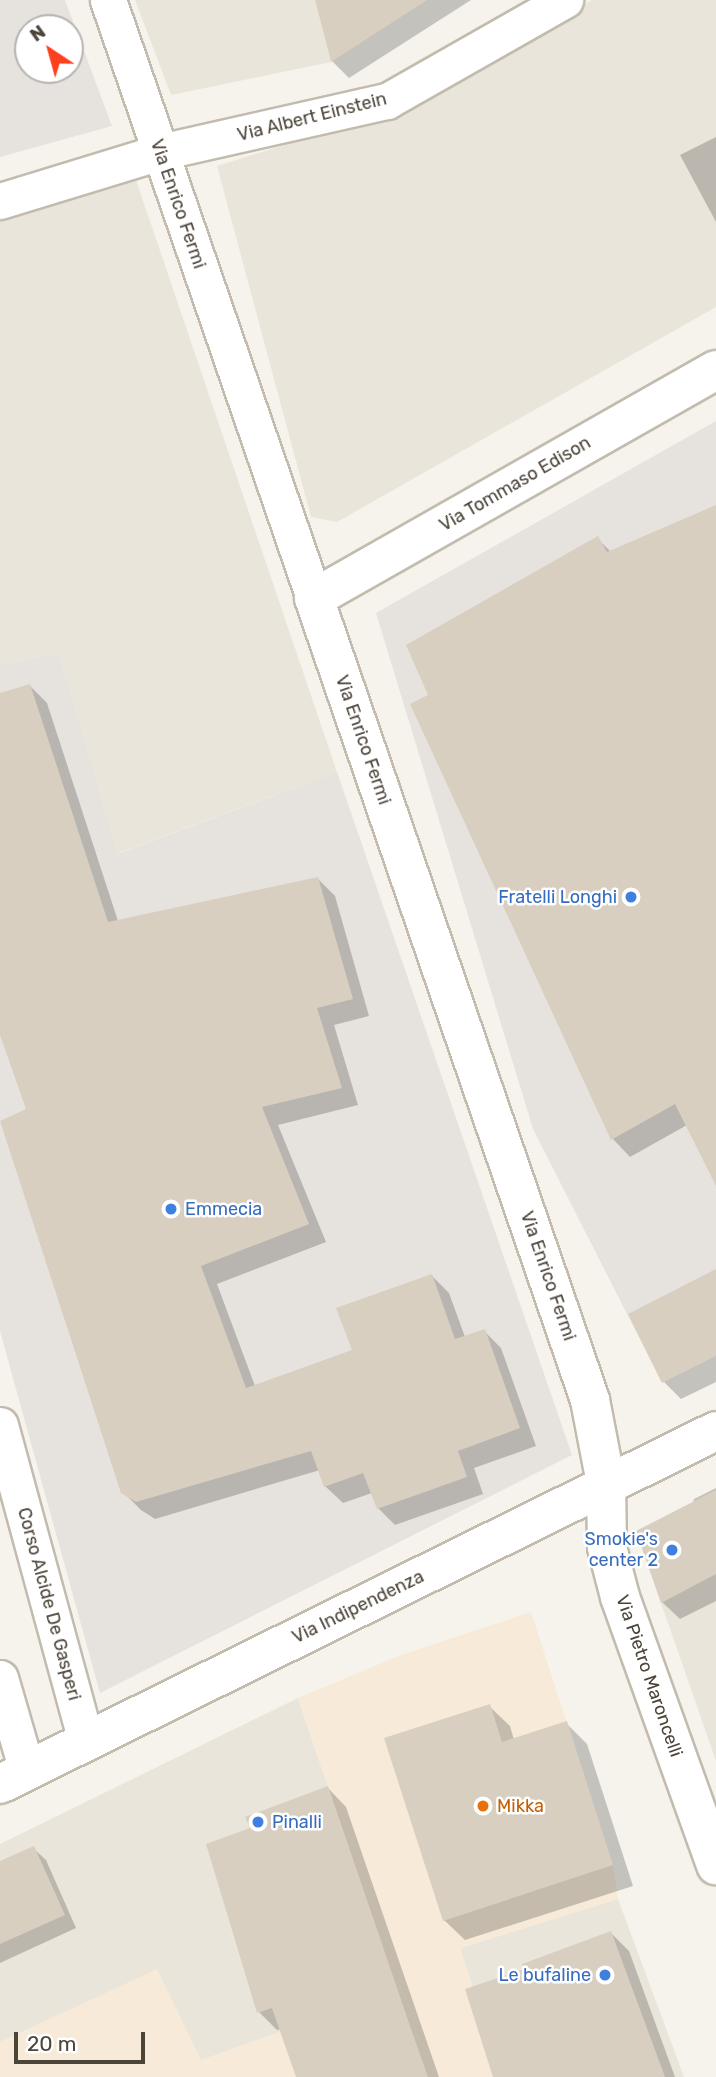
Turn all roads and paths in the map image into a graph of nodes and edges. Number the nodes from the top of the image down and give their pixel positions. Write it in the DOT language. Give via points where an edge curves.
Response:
graph roads {
  1 [pos="108,0"];
  2 [pos="565,0"];
  3 [pos="160,152"];
  4 [pos="0,201"];
  5 [pos="716,370"];
  6 [pos="314,597"];
  7 [pos="0,1425"];
  8 [pos="716,1430"];
  9 [pos="606,1483"];
  10 [pos="0,1678"];
  11 [pos="86,1742"];
  12 [pos="13,1778"];
  13 [pos="716,1865"];
  1 -- 3 [label="street, Via Enrico Fermi"];
  2 -- 3 [label="street, Via Albert Einstein" via="387,101"];
  3 -- 4 [label="street, Via Albert Einstein"];
  3 -- 6 [label="street, Via Enrico Fermi"];
  5 -- 6 [label="street, Via Tommaso Edison"];
  6 -- 9 [label="street, Via Enrico Fermi" via="590,1401"];
  7 -- 11 [label="street, Corso Alcide De Gasperi"];
  8 -- 9 [label="street, Via Indipendenza"];
  9 -- 11 [label="street, Via Indipendenza"];
  9 -- 13 [label="street, Via Pietro Maroncelli" via="607,1547 620,1597"];
  10 -- 12 [label="street"];
  11 -- 12 [label="street, Via Indipendenza"];
}
